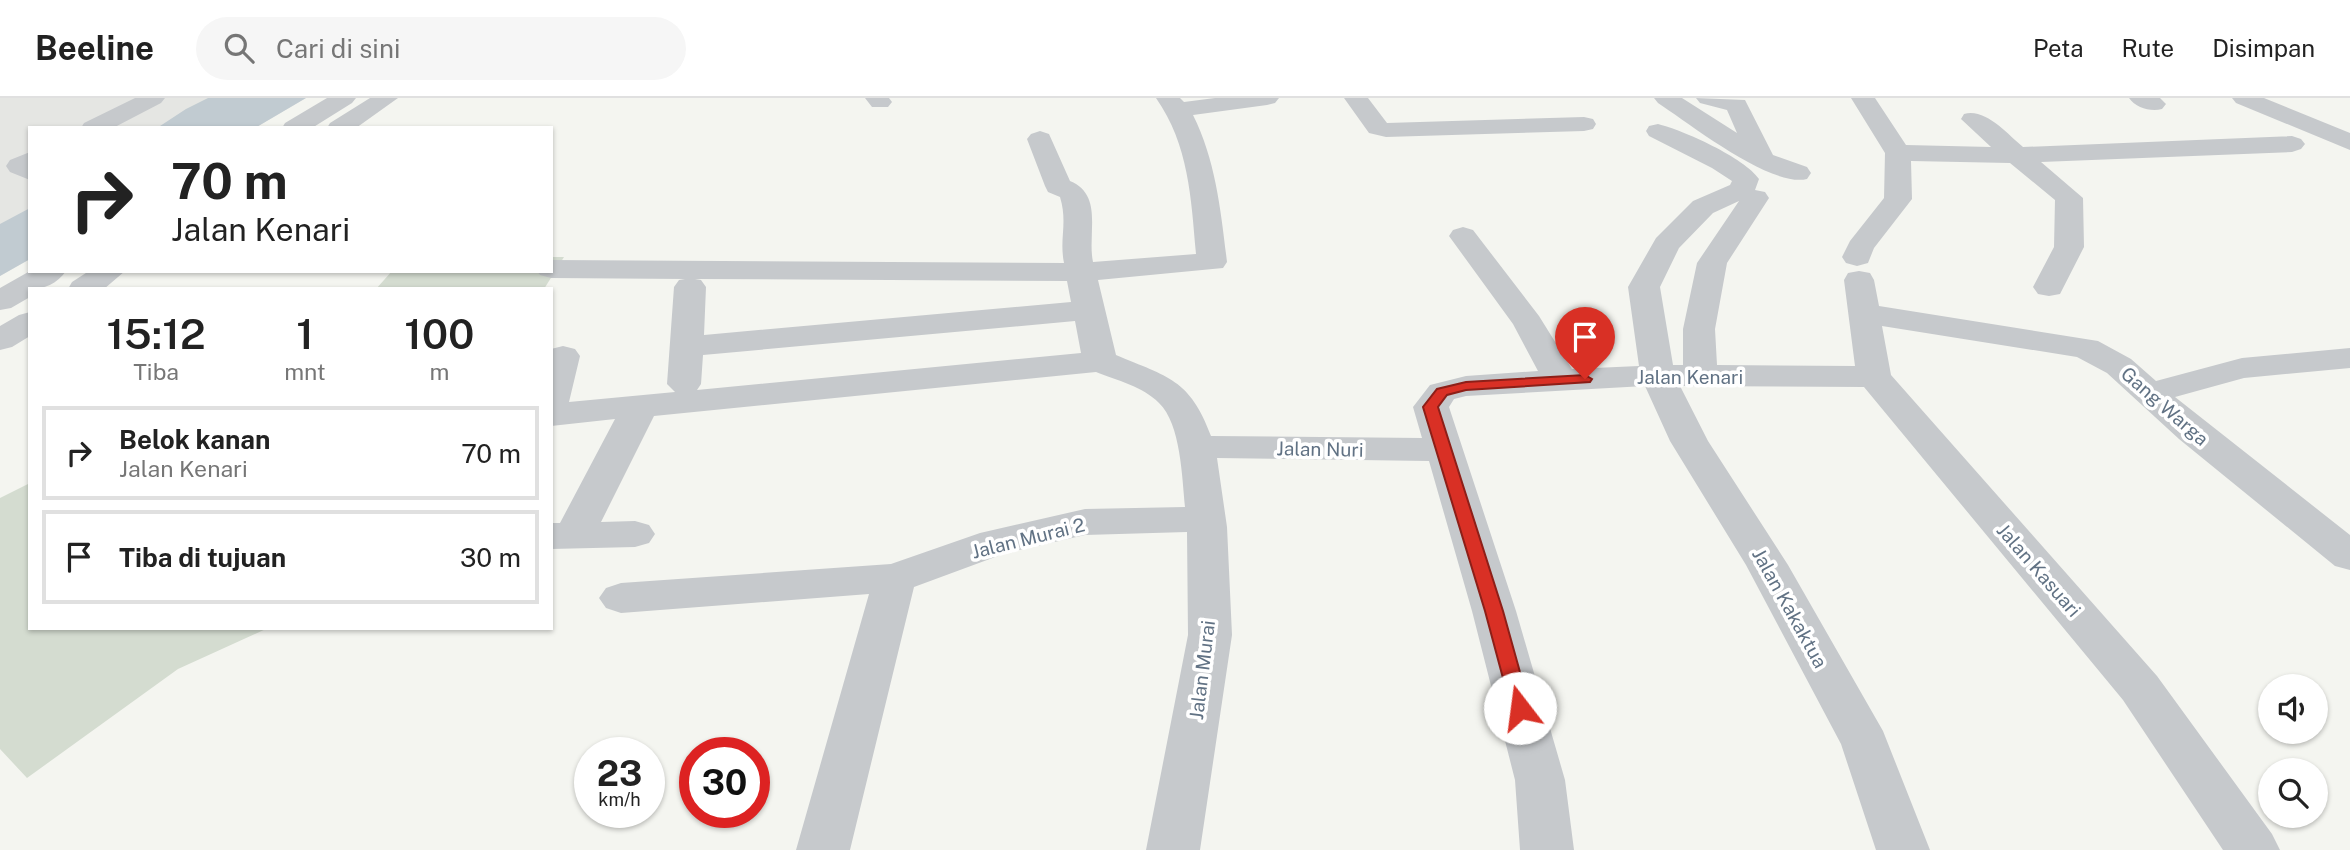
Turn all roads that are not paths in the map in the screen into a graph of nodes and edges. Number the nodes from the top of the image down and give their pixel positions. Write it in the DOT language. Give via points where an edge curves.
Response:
graph roads {
  1 [pos="153,98"];
  2 [pos="344,98"];
  3 [pos="386,98"];
  4 [pos="1267,98"];
  5 [pos="1356,98"];
  6 [pos="1665,98"];
  7 [pos="1708,98"];
  8 [pos="1863,98"];
  9 [pos="2244,98"];
  10 [pos="1174,104"];
  11 [pos="1973,119"];
  12 [pos="1584,124"];
  13 [pos="97,126"];
  14 [pos="297,126"];
  15 [pos="342,126"];
  16 [pos="1658,131"];
  17 [pos="1040,139"];
  18 [pos="2350,142"];
  19 [pos="2292,144"];
  20 [pos="1898,153"];
  21 [pos="2017,155"];
  22 [pos="1762,160"];
  23 [pos="28,161"];
  24 [pos="28,171"];
  25 [pos="1798,173"];
  26 [pos="1755,198"];
  27 [pos="1463,236"];
  28 [pos="553,269"];
  29 [pos="1079,272"];
  30 [pos="48,273"];
  31 [pos="107,273"];
  32 [pos="1860,283"];
  33 [pos="86,287"];
  34 [pos="690,287"];
  35 [pos="2049,287"];
  36 [pos="0,301"];
  37 [pos="1087,310"];
  38 [pos="28,323"];
  39 [pos="0,340"];
  40 [pos="687,346"];
  41 [pos="563,356"];
  42 [pos="2350,358"];
  43 [pos="1100,362"];
  44 [pos="1657,375"];
  45 [pos="1700,376"];
  46 [pos="1874,377"];
  47 [pos="1561,381"];
  48 [pos="684,384"];
  49 [pos="2151,393"];
  50 [pos="553,396"];
  51 [pos="640,407"];
  52 [pos="553,415"];
  53 [pos="1197,447"];
  54 [pos="1442,450"];
  55 [pos="1206,519"];
  56 [pos="635,534"];
  57 [pos="562,536"];
  58 [pos="2350,556"];
  59 [pos="895,578"];
  60 [pos="621,598"];
  61 [pos="823,850"];
  62 [pos="1173,850"];
  63 [pos="1547,850"];
  64 [pos="1903,850"];
  65 [pos="2253,850"];
  1 -- 13 [label="street"];
  2 -- 14 [label="street"];
  3 -- 15 [label="street"];
  4 -- 10 [label="street"];
  5 -- 12 [label="street" via="1378,128 1386,130"];
  6 -- 22 [label="street"];
  7 -- 22 [label="street" via="1737,105"];
  8 -- 20 [label="street"];
  9 -- 18 [label="street"];
  10 -- 29 [label="street" via="1199,166 1212,262"];
  11 -- 21 [label="street"];
  16 -- 44 [label="street, Jalan Kakaktua" via="1746,179 1741,190 1703,207 1666,244 1644,287"];
  17 -- 29 [label="street" via="1058,186 1070,191 1079,214"];
  19 -- 21 [label="street"];
  20 -- 21 [label="street"];
  20 -- 32 [label="street" via="1898,199 1860,247"];
  21 -- 35 [label="street" via="2069,198 2069,247"];
  22 -- 25 [label="street"];
  23 -- 24 [label="street" via="19,166"];
  26 -- 45 [label="street" via="1712,263 1699,329"];
  27 -- 47 [label="street" via="1528,323"];
  28 -- 29 [label="street"];
  29 -- 37 [label="street"];
  30 -- 36 [label="street"];
  31 -- 33 [label="street"];
  32 -- 46 [label="street"];
  32 -- 49 [label="street, Gang Warga" via="2086,348 2119,366"];
  34 -- 40 [label="street"];
  37 -- 40 [label="street"];
  37 -- 43 [label="street"];
  38 -- 39 [label="street"];
  40 -- 48 [label="street"];
  41 -- 50 [label="street"];
  42 -- 49 [label="street" via="2242,368"];
  43 -- 51 [label="street"];
  43 -- 53 [label="street, Jalan Murai" via="1172,396 1185,414"];
  44 -- 45 [label="street, Jalan Kenari"];
  44 -- 47 [label="street, Jalan Kenari"];
  44 -- 64 [label="street, Jalan Kakaktua" via="1689,441 1767,565 1866,744"];
  45 -- 46 [label="street, Jalan Kenari"];
  46 -- 65 [label="street, Jalan Kasuari" via="2140,688"];
  47 -- 54 [label="street, Jalan Kenari" via="1466,386 1442,392 1431,407"];
  49 -- 58 [label="street, Gang Warga"];
  51 -- 52 [label="street"];
  51 -- 57 [label="street"];
  53 -- 54 [label="street, Jalan Nuri"];
  53 -- 55 [label="street, Jalan Murai"];
  54 -- 63 [label="street" via="1494,611 1540,780"];
  55 -- 59 [label="street, Jalan Murai 2" via="1085,522 995,542"];
  55 -- 62 [label="street, Jalan Murai" via="1210,635"];
  56 -- 57 [label="street"];
  59 -- 60 [label="street, Jalan Murai 2"];
  59 -- 61 [label="street"];
}
